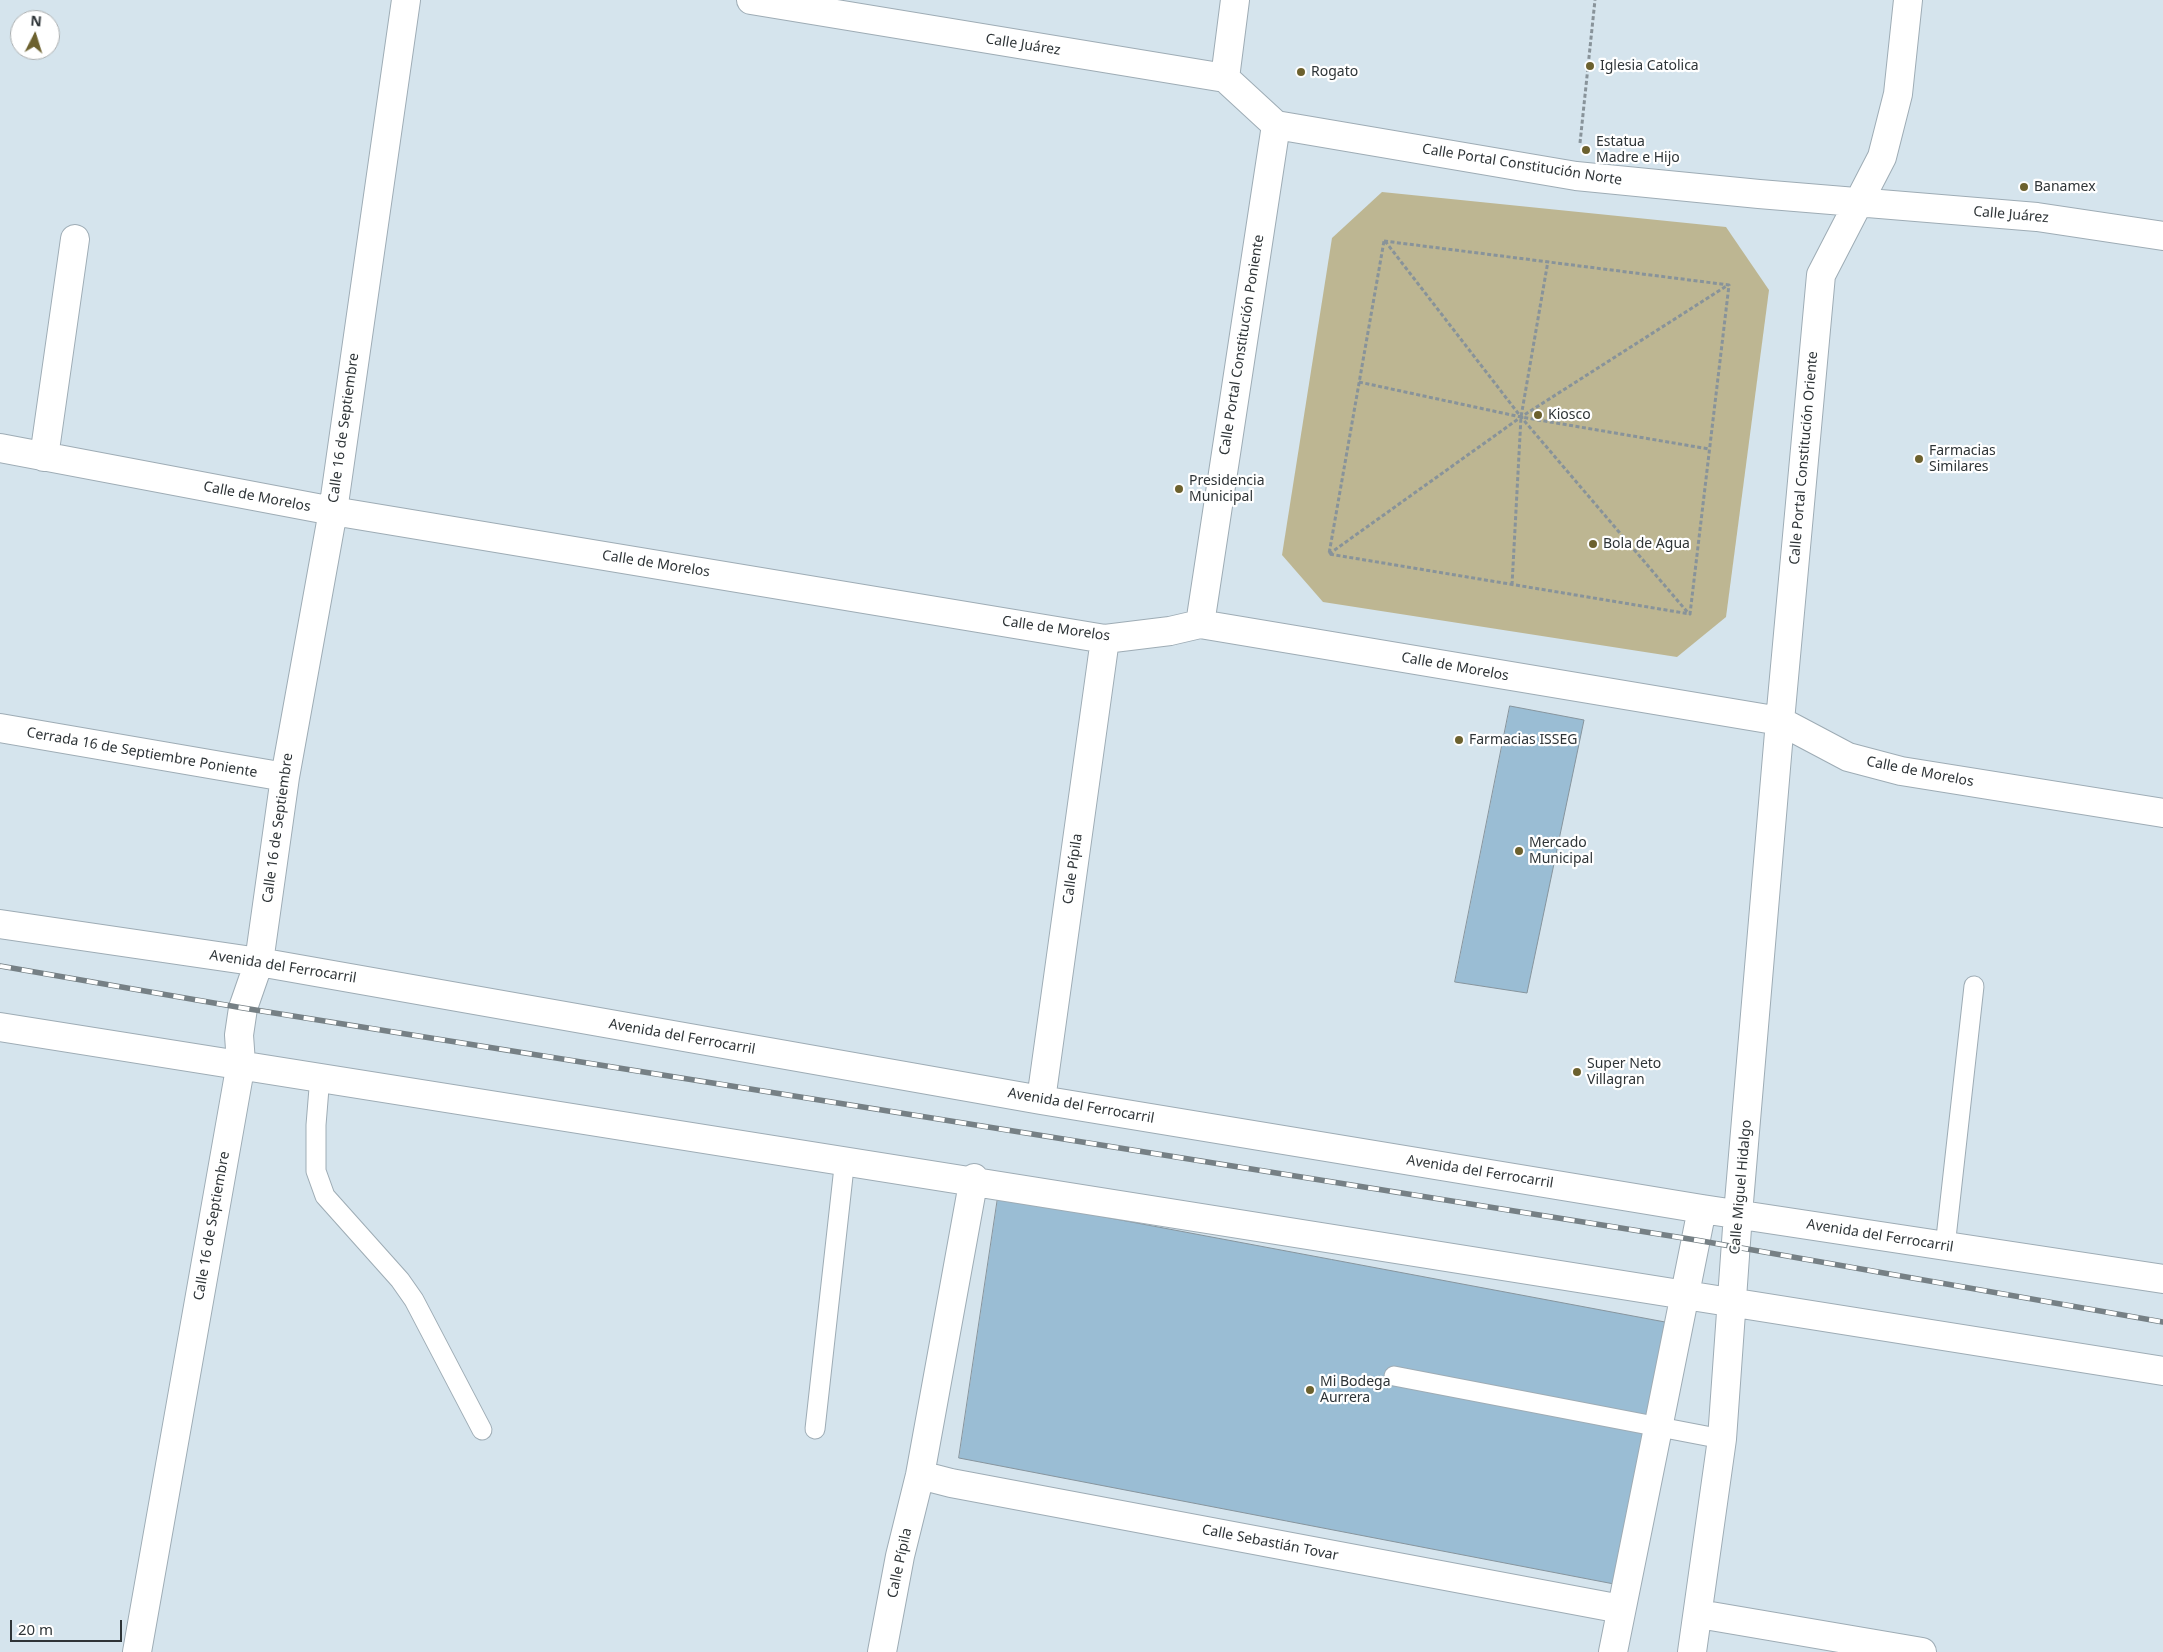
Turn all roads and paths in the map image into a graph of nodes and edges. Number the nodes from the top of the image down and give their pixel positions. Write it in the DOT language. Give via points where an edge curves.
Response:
graph roads {
  1 [pos="406,0"];
  2 [pos="751,0"];
  3 [pos="1235,0"];
  4 [pos="1595,0"];
  5 [pos="1908,0"];
  6 [pos="1225,78"];
  7 [pos="1276,125"];
  8 [pos="1576,176"];
  9 [pos="1859,203"];
  10 [pos="2163,236"];
  11 [pos="75,240"];
  12 [pos="1384,241"];
  13 [pos="1548,262"];
  14 [pos="1729,285"];
  15 [pos="1359,382"];
  16 [pos="1521,417"];
  17 [pos="0,448"];
  18 [pos="1709,449"];
  19 [pos="44,457"];
  20 [pos="333,511"];
  21 [pos="1329,554"];
  22 [pos="1512,585"];
  23 [pos="1690,614"];
  24 [pos="1200,624"];
  25 [pos="1105,638"];
  26 [pos="1780,721"];
  27 [pos="0,728"];
  28 [pos="285,777"];
  29 [pos="2163,813"];
  30 [pos="0,924"];
  31 [pos="259,962"];
  32 [pos="1974,986"];
  33 [pos="0,1027"];
  34 [pos="241,1064"];
  35 [pos="320,1076"];
  36 [pos="1042,1100"];
  37 [pos="845,1158"];
  38 [pos="974,1178"];
  39 [pos="1702,1209"];
  40 [pos="1738,1214"];
  41 [pos="1945,1247"];
  42 [pos="2163,1279"];
  43 [pos="1685,1292"];
  44 [pos="1732,1299"];
  45 [pos="2163,1371"];
  46 [pos="1394,1376"];
  47 [pos="1660,1427"];
  48 [pos="482,1430"];
  49 [pos="815,1430"];
  50 [pos="1722,1439"];
  51 [pos="920,1475"];
  52 [pos="1621,1609"];
  53 [pos="1699,1614"];
  54 [pos="137,1652"];
  55 [pos="882,1652"];
  56 [pos="1613,1652"];
  57 [pos="1692,1652"];
  58 [pos="1922,1652"];
  1 -- 20 [label="street, Calle 16 de Septiembre"];
  2 -- 6 [label="street, Calle Juárez"];
  3 -- 6 [label="street"];
  4 -- 8 [label="path"];
  5 -- 9 [label="street" via="1898,94 1882,157"];
  6 -- 7 [label="street"];
  7 -- 8 [label="street, Calle Portal Constitución Norte"];
  7 -- 24 [label="street, Calle Portal Constitución Poniente"];
  8 -- 9 [label="street, Calle Portal Constitución Norte"];
  9 -- 10 [label="street, Calle Juárez" via="2036,216"];
  9 -- 26 [label="street, Calle Portal Constitución Oriente" via="1821,275"];
  11 -- 19 [label="street"];
  12 -- 13 [label="path"];
  12 -- 15 [label="path"];
  12 -- 16 [label="path"];
  13 -- 14 [label="path"];
  13 -- 16 [label="path"];
  14 -- 16 [label="path"];
  14 -- 18 [label="path"];
  15 -- 16 [label="path"];
  15 -- 21 [label="path"];
  16 -- 18 [label="path"];
  16 -- 21 [label="path"];
  16 -- 22 [label="path"];
  16 -- 23 [label="path"];
  17 -- 19 [label="street, Calle de Morelos"];
  18 -- 23 [label="path"];
  19 -- 20 [label="street, Calle de Morelos"];
  20 -- 25 [label="street, Calle de Morelos"];
  20 -- 28 [label="street, Calle 16 de Septiembre"];
  21 -- 22 [label="path"];
  22 -- 23 [label="path"];
  24 -- 25 [label="street, Calle de Morelos" via="1170,631"];
  24 -- 26 [label="street, Calle de Morelos"];
  25 -- 36 [label="street, Calle Pípila"];
  26 -- 29 [label="street, Calle de Morelos" via="1848,757 1901,771"];
  26 -- 40 [label="street, Calle Miguel Hidalgo"];
  27 -- 28 [label="street, Cerrada 16 de Septiembre Poniente"];
  28 -- 31 [label="street, Calle 16 de Septiembre"];
  30 -- 31 [label="street, Avenida del Ferrocarril"];
  31 -- 34 [label="street, Calle 16 de Septiembre" via="243,1008 239,1035"];
  31 -- 36 [label="street, Avenida del Ferrocarril"];
  32 -- 41 [label="lane"];
  33 -- 34 [label="street"];
  34 -- 35 [label="street"];
  34 -- 54 [label="street, Calle 16 de Septiembre"];
  35 -- 37 [label="street"];
  35 -- 48 [label="lane" via="316,1171 325,1196 414,1300"];
  36 -- 39 [label="street, Avenida del Ferrocarril"];
  37 -- 38 [label="street"];
  37 -- 49 [label="lane"];
  38 -- 43 [label="street"];
  38 -- 51 [label="street, Calle Pípila"];
  39 -- 40 [label="street, Avenida del Ferrocarril"];
  39 -- 43 [label="street"];
  40 -- 41 [label="street, Avenida del Ferrocarril"];
  40 -- 44 [label="street, Calle Miguel Hidalgo"];
  41 -- 42 [label="street, Avenida del Ferrocarril"];
  43 -- 44 [label="street"];
  43 -- 47 [label="street"];
  44 -- 45 [label="street"];
  44 -- 50 [label="street, Calle Miguel Hidalgo"];
  46 -- 47 [label="lane"];
  47 -- 50 [label="lane"];
  47 -- 52 [label="street"];
  50 -- 53 [label="street, Calle Miguel Hidalgo"];
  51 -- 52 [label="street, Calle Sebastián Tovar"];
  51 -- 55 [label="street, Calle Pípila" via="900,1556"];
  52 -- 56 [label="street"];
  53 -- 57 [label="street, Calle Miguel Hidalgo"];
  53 -- 58 [label="street"];
}
